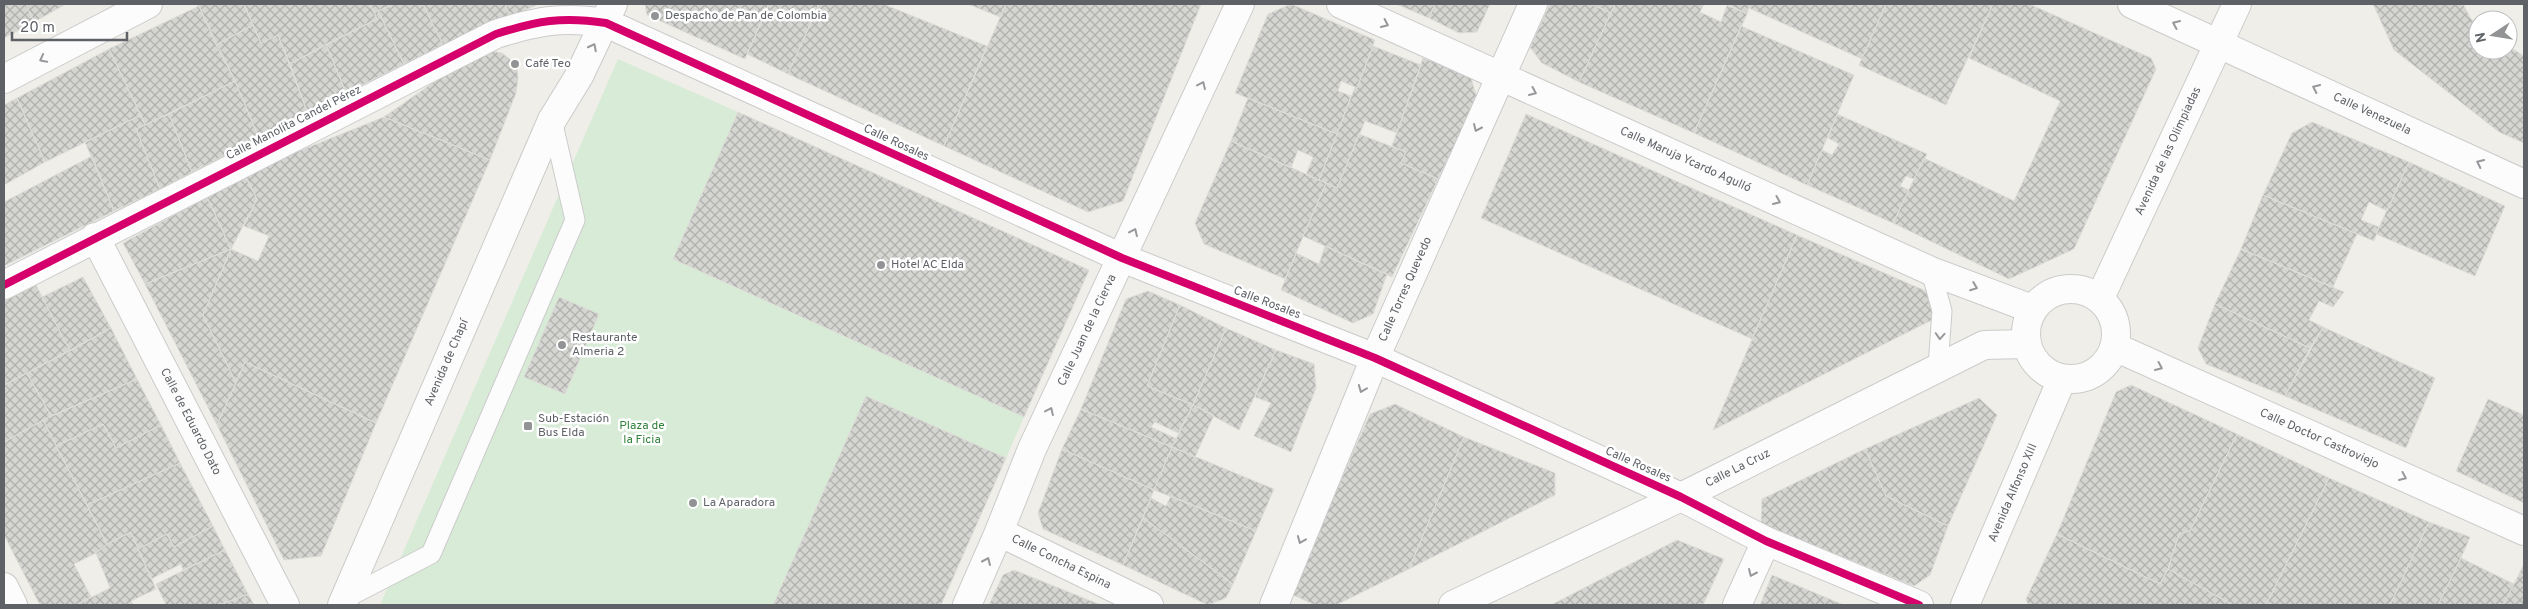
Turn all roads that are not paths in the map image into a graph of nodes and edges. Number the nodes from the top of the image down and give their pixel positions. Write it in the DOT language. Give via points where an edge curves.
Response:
graph roads {
  1 [pos="148,4"];
  2 [pos="1240,4"];
  3 [pos="1341,4"];
  4 [pos="1533,4"];
  5 [pos="2132,4"];
  6 [pos="2237,4"];
  7 [pos="598,12"];
  8 [pos="2220,43"];
  9 [pos="1499,77"];
  10 [pos="4,80"];
  11 [pos="552,120"];
  12 [pos="2524,184"];
  13 [pos="95,237"];
  14 [pos="1122,258"];
  15 [pos="1931,271"];
  16 [pos="4,285"];
  17 [pos="2100,298"];
  18 [pos="2032,309"];
  19 [pos="2027,344"];
  20 [pos="2115,347"];
  21 [pos="1375,358"];
  22 [pos="1938,367"];
  23 [pos="2062,379"];
  24 [pos="1681,496"];
  25 [pos="2524,531"];
  26 [pos="1000,532"];
  27 [pos="1766,541"];
  28 [pos="4,587"];
  29 [pos="343,602"];
  30 [pos="13,605"];
  31 [pos="286,605"];
  32 [pos="967,605"];
  33 [pos="1149,605"];
  34 [pos="1274,605"];
  35 [pos="1453,605"];
  36 [pos="1738,605"];
  37 [pos="1919,605"];
  38 [pos="1965,605"];
  1 -- 10 [label="street, one-way"];
  14 -- 2 [label="street, Calle Juan de la Cierva, one-way"];
  3 -- 9 [label="street, Calle Maruja Ycardo Agulló, one-way"];
  4 -- 9 [label="street, Calle Torres Quevedo"];
  8 -- 5 [label="street, Calle Venezuela, one-way"];
  6 -- 8 [label="street, Avenida de las Olimpiadas"];
  7 -- 11 [label="street, Avenida de Chapí" via="579,76"];
  7 -- 13 [label="street, Calle Manolita Candel Pérez" via="540,21 496,34"];
  7 -- 14 [label="street, Calle Rosales"];
  12 -- 8 [label="street, Calle Venezuela, one-way"];
  8 -- 17 [label="street, Avenida de las Olimpiadas"];
  9 -- 15 [label="street, Calle Maruja Ycardo Agulló, one-way"];
  9 -- 21 [label="street, Calle Torres Quevedo, one-way"];
  11 -- 29 [label="street, Avenida de Chapí"];
  11 -- 29 [label="lane" via="575,220 435,546 431,554"];
  13 -- 16 [label="street, Calle Manolita Candel Pérez"];
  13 -- 31 [label="street, Calle de Eduardo Dato"];
  14 -- 21 [label="street, Calle Rosales"];
  26 -- 14 [label="street, Calle Juan de la Cierva, one-way" via="1032,449"];
  15 -- 18 [label="street, Calle Maruja Ycardo Agulló, one-way"];
  15 -- 22 [label="lane, one-way" via="1942,311"];
  17 -- 18 [label="street" via="2072,288 2057,290 2043,297"];
  17 -- 20 [label="street" via="2115,320"];
  18 -- 19 [label="street" via="2026,324"];
  19 -- 22 [label="street, Calle La Cruz" via="1984,345"];
  19 -- 23 [label="street" via="2038,366"];
  20 -- 23 [label="street" via="2105,364 2089,376 2076,380"];
  20 -- 25 [label="street, Calle Doctor Castroviejo, one-way"];
  21 -- 24 [label="street, Calle Rosales"];
  21 -- 34 [label="street, Calle Torres Quevedo, one-way"];
  22 -- 24 [label="street, Calle La Cruz"];
  23 -- 38 [label="street, Avenida Alfonso XIII"];
  24 -- 27 [label="street, Calle Rosales"];
  24 -- 35 [label="street, Calle La Cruz"];
  32 -- 26 [label="street, Calle Juan de la Cierva, one-way"];
  26 -- 33 [label="street, Calle Concha Espina"];
  27 -- 36 [label="street, one-way"];
  27 -- 37 [label="street, Calle Rosales"];
  28 -- 30 [label="street"];
}
